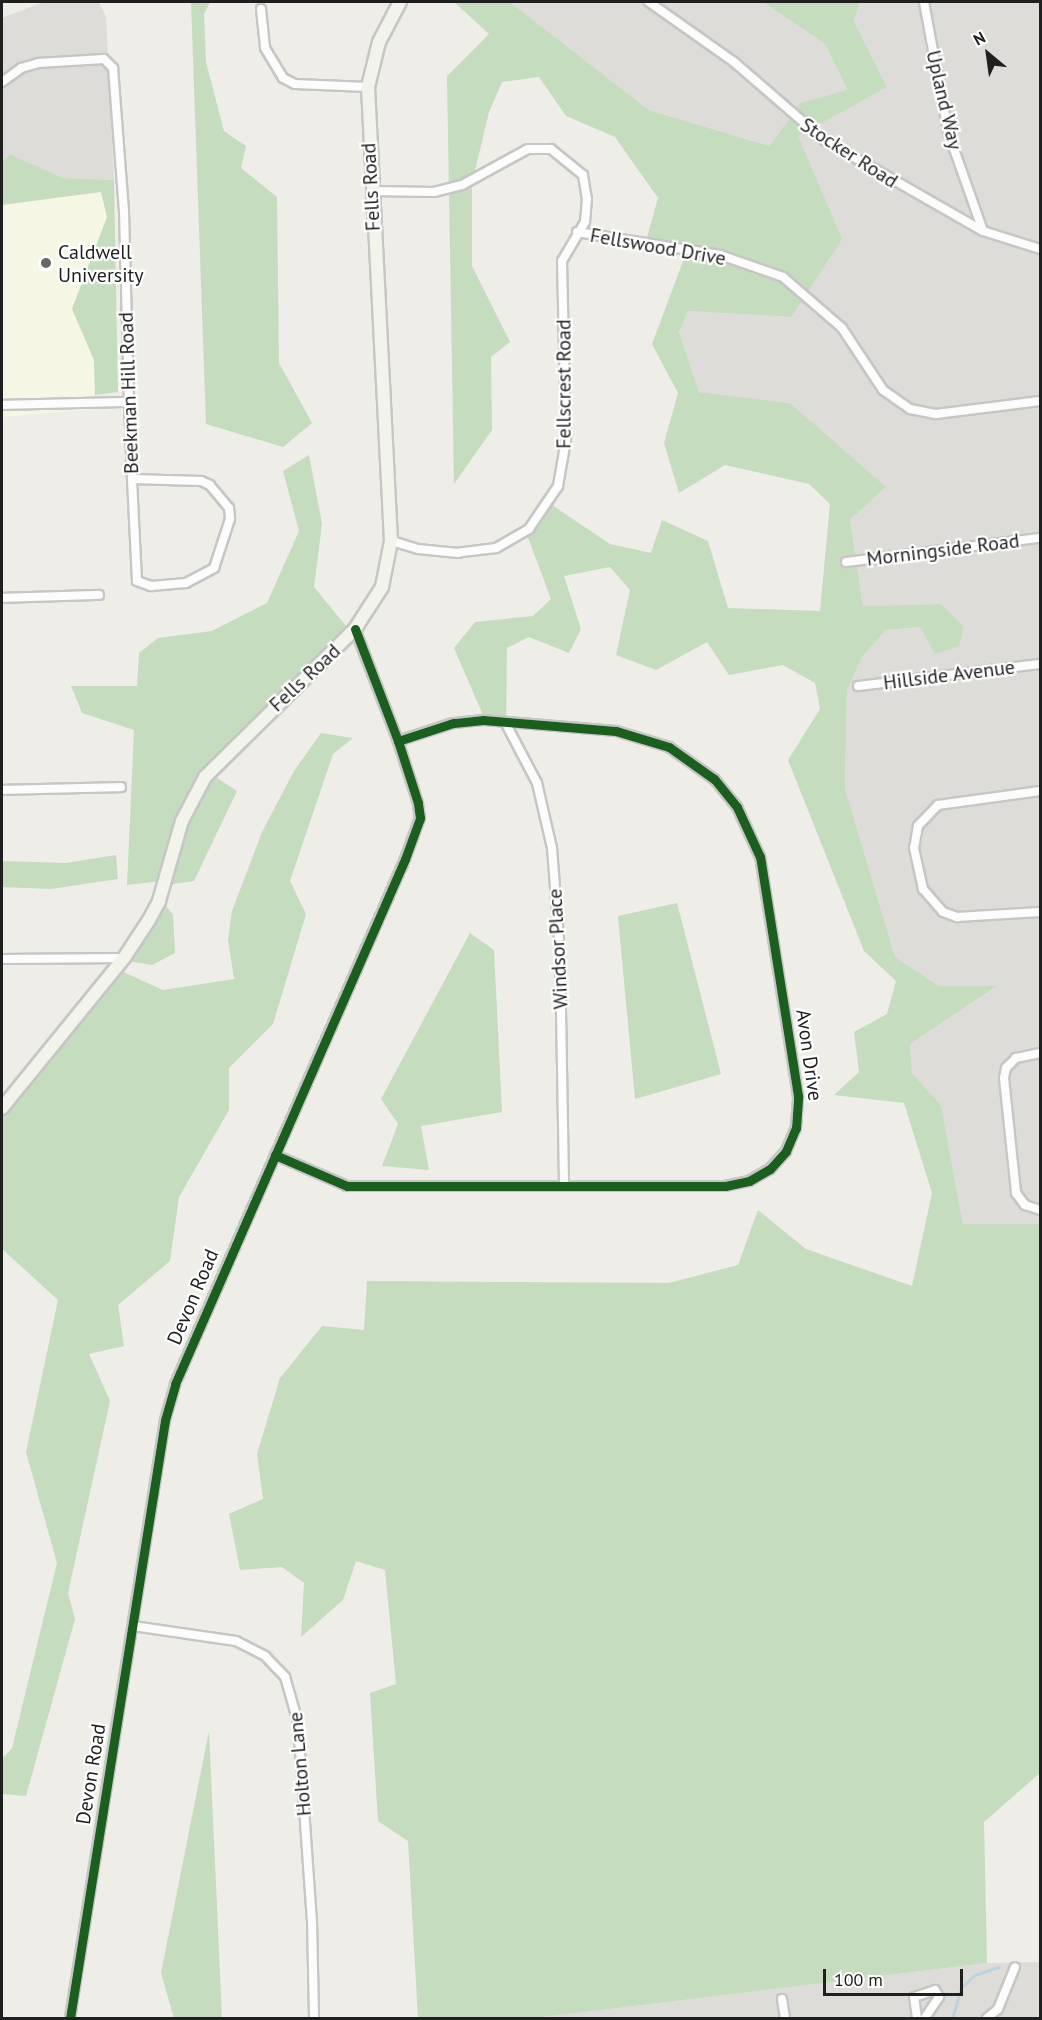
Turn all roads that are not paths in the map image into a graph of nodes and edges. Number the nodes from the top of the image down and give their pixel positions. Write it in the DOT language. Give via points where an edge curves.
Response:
graph roads {
  1 [pos="400,2"];
  2 [pos="649,2"];
  3 [pos="924,2"];
  4 [pos="261,9"];
  5 [pos="2,82"];
  6 [pos="368,87"];
  7 [pos="371,191"];
  8 [pos="983,231"];
  9 [pos="577,232"];
  10 [pos="1041,249"];
  11 [pos="1041,401"];
  12 [pos="129,402"];
  13 [pos="2,405"];
  14 [pos="132,478"];
  15 [pos="1041,538"];
  16 [pos="391,541"];
  17 [pos="846,562"];
  18 [pos="99,595"];
  19 [pos="2,598"];
  20 [pos="355,629"];
  21 [pos="1041,664"];
  22 [pos="858,686"];
  23 [pos="505,722"];
  24 [pos="398,741"];
  25 [pos="121,787"];
  26 [pos="2,790"];
  27 [pos="1041,792"];
  28 [pos="1041,912"];
  29 [pos="124,958"];
  30 [pos="2,959"];
  31 [pos="1041,1053"];
  32 [pos="2,1108"];
  33 [pos="275,1155"];
  34 [pos="564,1185"];
  35 [pos="1041,1210"];
  36 [pos="133,1626"];
  37 [pos="1015,1967"];
  38 [pos="782,1999"];
  39 [pos="70,2019"];
  40 [pos="314,2019"];
  41 [pos="785,2019"];
  42 [pos="917,2019"];
  43 [pos="925,2019"];
  44 [pos="987,2019"];
  1 -- 6 [label="street, Fells Road" via="379,42"];
  2 -- 8 [label="street, Stocker Road" via="734,62 824,140"];
  3 -- 8 [label="street, Upland Way" via="948,132"];
  4 -- 6 [label="street" via="265,48 284,78 295,84"];
  5 -- 12 [label="street, Beekman Hill Road" via="21,68 38,63 86,58 110,62 124,212"];
  6 -- 7 [label="street, Fells Road"];
  7 -- 9 [label="street, Fellswood Drive" via="434,192 462,185 528,149 551,149 583,175 585,222"];
  7 -- 16 [label="street, Fells Road"];
  8 -- 10 [label="street, Stocker Road"];
  9 -- 11 [label="street, Fellswood Drive" via="720,255 783,277 842,328 883,390 910,409 936,414"];
  9 -- 16 [label="street, Fellscrest Road" via="562,261 564,462 558,486 546,506 521,535 486,551 418,549"];
  12 -- 13 [label="street"];
  12 -- 14 [label="street, Beekman Hill Road"];
  14 -- 14 [label="street, Beekman Hill Road" via="137,581 151,586 186,583 214,568 230,519 229,508 201,481"];
  15 -- 17 [label="street, Morningside Road"];
  16 -- 20 [label="street, Fells Road" via="382,587"];
  18 -- 19 [label="street"];
  20 -- 24 [label="street, Devon Road"];
  20 -- 29 [label="street, Fells Road" via="205,777 182,820 159,901"];
  21 -- 22 [label="street, Hillside Avenue"];
  23 -- 24 [label="street, Avon Drive" via="453,723"];
  23 -- 34 [label="street, Windsor Place" via="537,783 552,848 560,953"];
  23 -- 34 [label="street, Avon Drive" via="616,731 652,740 700,767 728,795 747,823 760,857 798,1096 798,1121 786,1151 770,1169 749,1181 725,1186"];
  24 -- 33 [label="street, Devon Road" via="418,803 417,832"];
  25 -- 26 [label="street"];
  27 -- 28 [label="street" via="938,806 918,826 914,848 923,889 943,912 957,917"];
  29 -- 30 [label="street"];
  29 -- 32 [label="street, Fells Road"];
  31 -- 35 [label="street" via="1016,1058 1006,1068 1004,1078 1016,1193 1025,1205"];
  33 -- 34 [label="street, Avon Drive" via="347,1186"];
  33 -- 36 [label="street, Devon Road" via="173,1393 165,1420"];
  36 -- 39 [label="street, Devon Road"];
  36 -- 40 [label="street, Holton Lane" via="236,1641 265,1656 285,1677 298,1722 312,1920"];
  37 -- 44 [label="street" via="998,2009"];
  38 -- 41 [label="street"];
  42 -- 43 [label="street" via="914,1997 935,1990 939,1997"];
}
